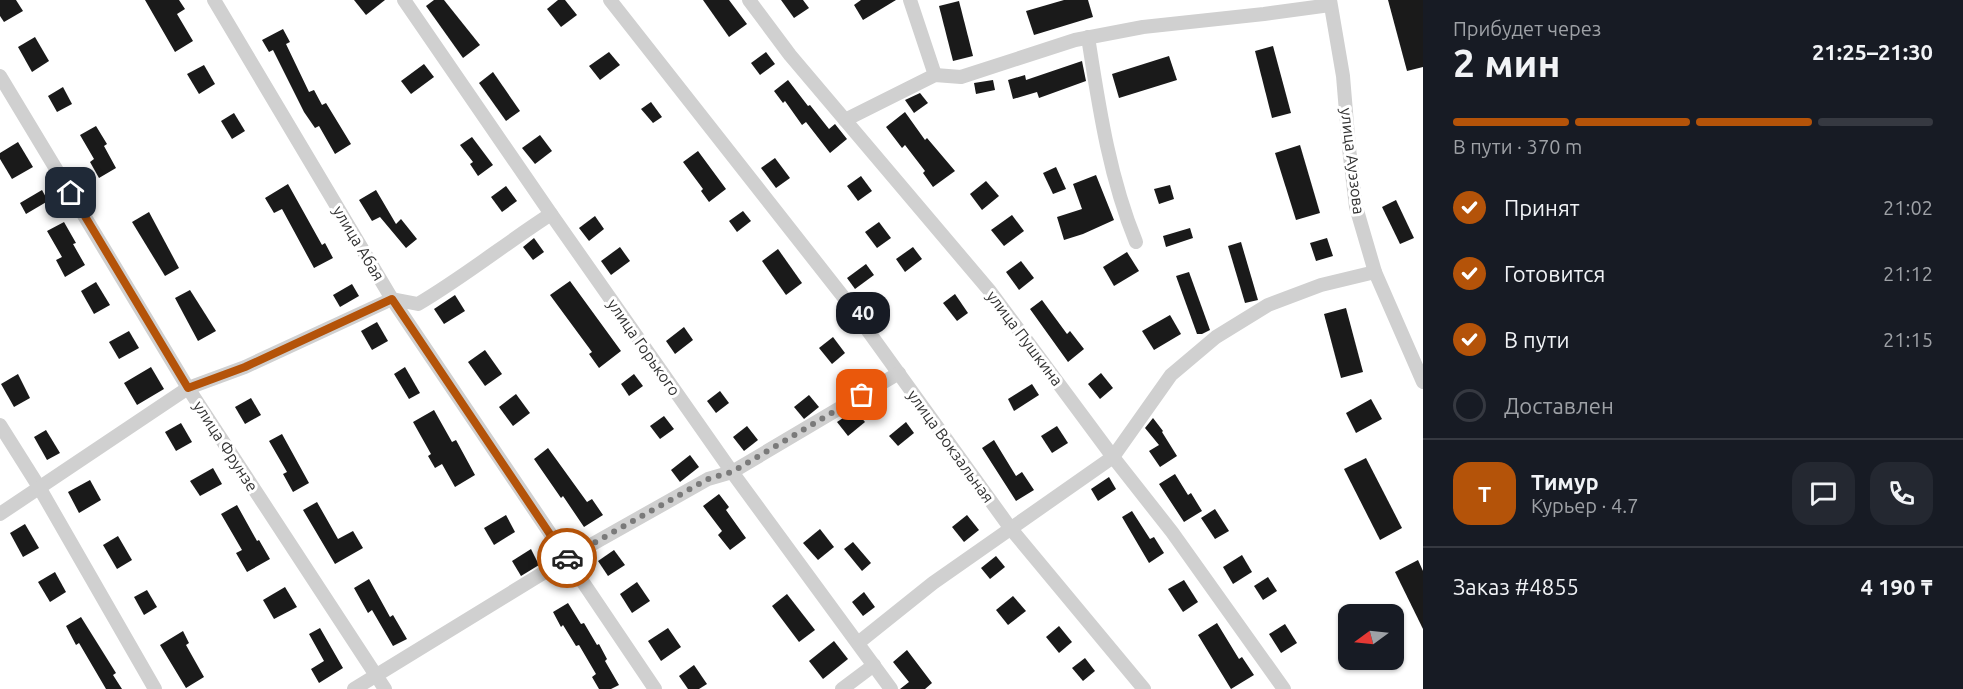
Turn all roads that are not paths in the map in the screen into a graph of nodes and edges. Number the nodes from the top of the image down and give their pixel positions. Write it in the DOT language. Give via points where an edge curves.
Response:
graph roads {
  1 [pos="214,0"];
  2 [pos="404,0"];
  3 [pos="610,0"];
  4 [pos="749,0"];
  5 [pos="910,0"];
  6 [pos="1330,2"];
  7 [pos="1088,37"];
  8 [pos="935,75"];
  9 [pos="0,76"];
  10 [pos="845,120"];
  11 [pos="551,214"];
  12 [pos="1136,242"];
  13 [pos="1375,272"];
  14 [pos="392,299"];
  15 [pos="899,373"];
  16 [pos="1423,382"];
  17 [pos="188,388"];
  18 [pos="0,425"];
  19 [pos="1113,456"];
  20 [pos="732,472"];
  21 [pos="39,487"];
  22 [pos="0,514"];
  23 [pos="1011,529"];
  24 [pos="566,558"];
  25 [pos="858,643"];
  26 [pos="874,665"];
  27 [pos="375,675"];
  28 [pos="155,689"];
  29 [pos="354,689"];
  30 [pos="385,689"];
  31 [pos="655,689"];
  32 [pos="842,689"];
  33 [pos="891,689"];
  34 [pos="1144,689"];
  35 [pos="1284,689"];
  1 -- 14 [label="street, улица Абая"];
  2 -- 11 [label="street, улица Горького"];
  3 -- 15 [label="street, улица Вокзальная"];
  4 -- 10 [label="street, улица Пушкина"];
  5 -- 8 [label="street"];
  6 -- 7 [label="street"];
  6 -- 13 [label="street, улица Ауэзова" via="1343,76 1356,207"];
  7 -- 8 [label="street" via="961,76"];
  7 -- 12 [label="street" via="1102,126 1123,209"];
  8 -- 10 [label="street"];
  9 -- 17 [label="street, улица Фрунзе"];
  10 -- 19 [label="street, улица Пушкина" via="989,290"];
  11 -- 14 [label="street" via="418,304"];
  11 -- 20 [label="street, улица Горького"];
  13 -- 16 [label="street, улица Ауэзова"];
  13 -- 19 [label="street" via="1321,285 1268,305 1216,337 1172,375"];
  14 -- 17 [label="street" via="245,367"];
  14 -- 24 [label="street, улица Абая"];
  15 -- 20 [label="street"];
  15 -- 23 [label="street, улица Вокзальная"];
  17 -- 21 [label="street"];
  17 -- 27 [label="street, улица Фрунзе"];
  18 -- 21 [label="street"];
  19 -- 23 [label="street"];
  19 -- 35 [label="street, улица Пушкина"];
  20 -- 24 [label="street" via="708,479"];
  20 -- 25 [label="street, улица Горького"];
  21 -- 22 [label="street"];
  21 -- 28 [label="street"];
  23 -- 25 [label="street" via="933,583"];
  23 -- 34 [label="street, улица Вокзальная"];
  24 -- 27 [label="street"];
  24 -- 31 [label="street, улица Абая"];
  25 -- 26 [label="street, улица Горького"];
  26 -- 32 [label="street"];
  26 -- 33 [label="street, улица Горького"];
  27 -- 29 [label="street"];
  27 -- 30 [label="street, улица Фрунзе"];
}
